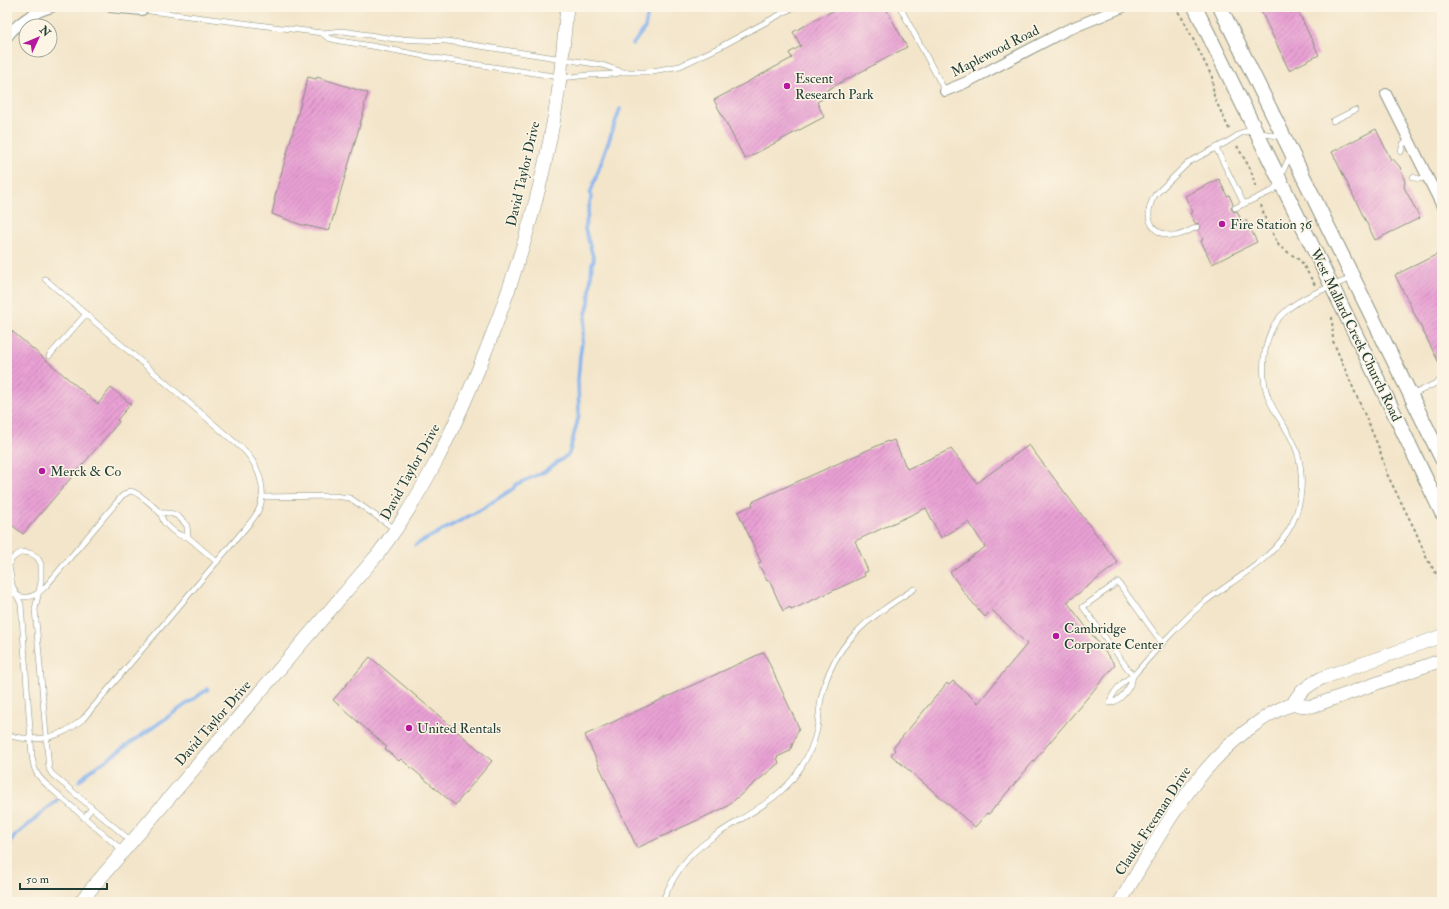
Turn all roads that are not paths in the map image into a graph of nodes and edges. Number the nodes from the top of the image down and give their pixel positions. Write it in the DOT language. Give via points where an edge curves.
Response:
graph roads {
  1 [pos="52,7"];
  2 [pos="110,7"];
  3 [pos="567,7"];
  4 [pos="794,7"];
  5 [pos="900,7"];
  6 [pos="1123,7"];
  7 [pos="1195,7"];
  8 [pos="1220,7"];
  9 [pos="142,10"];
  10 [pos="322,33"];
  11 [pos="7,37"];
  12 [pos="562,58"];
  13 [pos="622,72"];
  14 [pos="560,77"];
  15 [pos="945,91"];
  16 [pos="1386,94"];
  17 [pos="1355,110"];
  18 [pos="1333,121"];
  19 [pos="1257,132"];
  20 [pos="1284,137"];
  21 [pos="1409,140"];
  22 [pos="1216,148"];
  23 [pos="1401,152"];
  24 [pos="1292,153"];
  25 [pos="1413,177"];
  26 [pos="1427,177"];
  27 [pos="1280,179"];
  28 [pos="1244,204"];
  29 [pos="1442,206"];
  30 [pos="1236,208"];
  31 [pos="1197,227"];
  32 [pos="1352,277"];
  33 [pos="45,279"];
  34 [pos="1332,286"];
  35 [pos="86,314"];
  36 [pos="49,356"];
  37 [pos="1442,380"];
  38 [pos="1412,395"];
  39 [pos="1442,459"];
  40 [pos="262,497"];
  41 [pos="160,513"];
  42 [pos="1442,513"];
  43 [pos="396,530"];
  44 [pos="188,536"];
  45 [pos="217,562"];
  46 [pos="7,589"];
  47 [pos="914,589"];
  48 [pos="38,594"];
  49 [pos="17,596"];
  50 [pos="1442,636"];
  51 [pos="1162,643"];
  52 [pos="1442,660"];
  53 [pos="1133,676"];
  54 [pos="1293,704"];
  55 [pos="7,735"];
  56 [pos="45,738"];
  57 [pos="31,739"];
  58 [pos="92,808"];
  59 [pos="84,818"];
  60 [pos="132,841"];
  61 [pos="123,852"];
  62 [pos="80,902"];
  63 [pos="662,902"];
  64 [pos="1120,902"];
  1 -- 11 [label="street" via="29,16"];
  2 -- 9 [label="street"];
  3 -- 12 [label="street, David Taylor Drive"];
  4 -- 13 [label="lane" via="687,63 647,72"];
  5 -- 15 [label="lane"];
  6 -- 15 [label="street, Maplewood Road" via="1067,30"];
  7 -- 19 [label="main road, West Mallard Creek Church Road"];
  8 -- 20 [label="main road, West Mallard Creek Church Road"];
  9 -- 10 [label="lane"];
  10 -- 12 [label="lane" via="337,31 443,41"];
  10 -- 14 [label="lane" via="328,38 340,41"];
  12 -- 13 [label="lane" via="602,65"];
  12 -- 14 [label="street, David Taylor Drive"];
  13 -- 14 [label="lane" via="610,76"];
  14 -- 43 [label="street, David Taylor Drive" via="538,187 498,323 440,454"];
  16 -- 21 [label="street"];
  17 -- 18 [label="lane"];
  19 -- 20 [label="lane"];
  19 -- 22 [label="lane" via="1243,132"];
  19 -- 27 [label="main road, West Mallard Creek Church Road"];
  20 -- 24 [label="main road, West Mallard Creek Church Road"];
  21 -- 23 [label="lane" via="1403,144"];
  21 -- 26 [label="street"];
  22 -- 28 [label="lane"];
  22 -- 31 [label="lane" via="1189,162 1155,195 1150,205 1150,222 1153,228 1160,232 1177,236"];
  24 -- 27 [label="lane"];
  24 -- 32 [label="main road, West Mallard Creek Church Road"];
  25 -- 26 [label="lane" via="1421,180"];
  26 -- 29 [label="street"];
  27 -- 28 [label="lane" via="1271,192"];
  27 -- 34 [label="main road, West Mallard Creek Church Road"];
  28 -- 30 [label="lane"];
  32 -- 34 [label="lane"];
  32 -- 38 [label="main road, West Mallard Creek Church Road"];
  33 -- 35 [label="lane"];
  34 -- 42 [label="main road, West Mallard Creek Church Road"];
  34 -- 51 [label="lane" via="1303,299 1285,311 1272,329 1264,355 1268,397 1296,447 1300,468 1299,501 1292,524 1270,554 1202,605"];
  35 -- 36 [label="lane"];
  35 -- 40 [label="lane" via="245,451 258,471"];
  37 -- 38 [label="lane"];
  38 -- 39 [label="main road, West Mallard Creek Church Road"];
  40 -- 43 [label="lane" via="350,498"];
  40 -- 45 [label="lane" via="254,517"];
  41 -- 44 [label="lane" via="166,524 177,534"];
  41 -- 44 [label="lane" via="171,512 176,515 187,526"];
  41 -- 48 [label="lane" via="136,492 128,492"];
  43 -- 60 [label="street, David Taylor Drive" via="362,574"];
  44 -- 45 [label="lane"];
  45 -- 56 [label="lane" via="83,720 61,734"];
  46 -- 49 [label="lane"];
  47 -- 63 [label="lane" via="872,616 846,644 825,683 814,740 804,764 795,776 772,799 691,855 680,868"];
  48 -- 49 [label="lane" via="28,597"];
  48 -- 49 [label="lane" via="40,562 32,554 24,552 15,556 9,566"];
  48 -- 56 [label="lane" via="35,610"];
  49 -- 57 [label="lane" via="22,608"];
  50 -- 54 [label="street, Claude Freeman Drive" via="1313,682"];
  51 -- 53 [label="lane"];
  51 -- 53 [label="lane" via="1118,582 1083,607"];
  52 -- 54 [label="street, Claude Freeman Drive" via="1313,706"];
  53 -- 53 [label="lane" via="1124,682 1110,703 1118,700 1129,687"];
  54 -- 64 [label="street, Claude Freeman Drive" via="1278,710 1247,730 1209,764 1180,803"];
  55 -- 57 [label="lane"];
  56 -- 57 [label="lane"];
  56 -- 58 [label="lane" via="50,771"];
  57 -- 59 [label="lane" via="36,774"];
  58 -- 59 [label="lane"];
  58 -- 60 [label="lane"];
  59 -- 61 [label="lane"];
  60 -- 61 [label="street, David Taylor Drive"];
  61 -- 62 [label="street, David Taylor Drive"];
}
